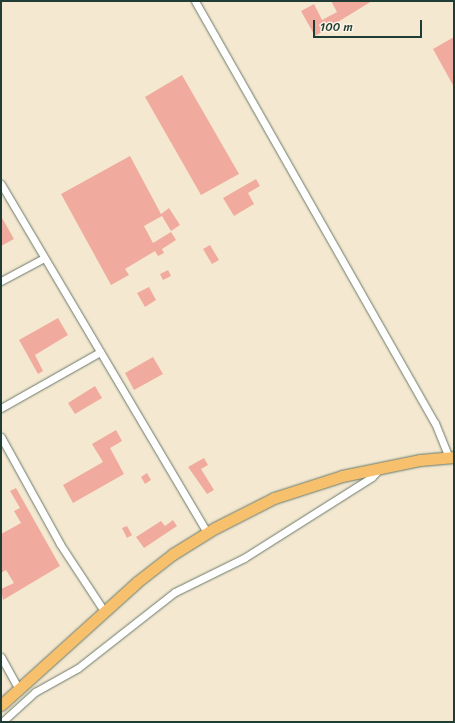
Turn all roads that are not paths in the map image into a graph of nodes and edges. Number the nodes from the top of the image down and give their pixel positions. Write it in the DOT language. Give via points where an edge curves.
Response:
graph roads {
  1 [pos="195,1"];
  2 [pos="1,184"];
  3 [pos="44,258"];
  4 [pos="1,281"];
  5 [pos="100,352"];
  6 [pos="1,408"];
  7 [pos="1,437"];
  8 [pos="452,457"];
  9 [pos="382,467"];
  10 [pos="207,533"];
  11 [pos="104,611"];
  12 [pos="1,658"];
  13 [pos="19,689"];
  14 [pos="1,705"];
  15 [pos="2,722"];
  1 -- 8 [label="street"];
  2 -- 3 [label="street"];
  3 -- 4 [label="street"];
  3 -- 5 [label="street"];
  5 -- 6 [label="street"];
  5 -- 10 [label="street"];
  7 -- 11 [label="street" via="60,544"];
  8 -- 9 [label="main road"];
  9 -- 10 [label="main road" via="342,476 274,498"];
  9 -- 15 [label="street" via="372,477 244,558 175,592 78,668 35,692"];
  10 -- 11 [label="main road" via="173,554"];
  11 -- 13 [label="main road"];
  12 -- 13 [label="street"];
  13 -- 14 [label="main road"];
}
